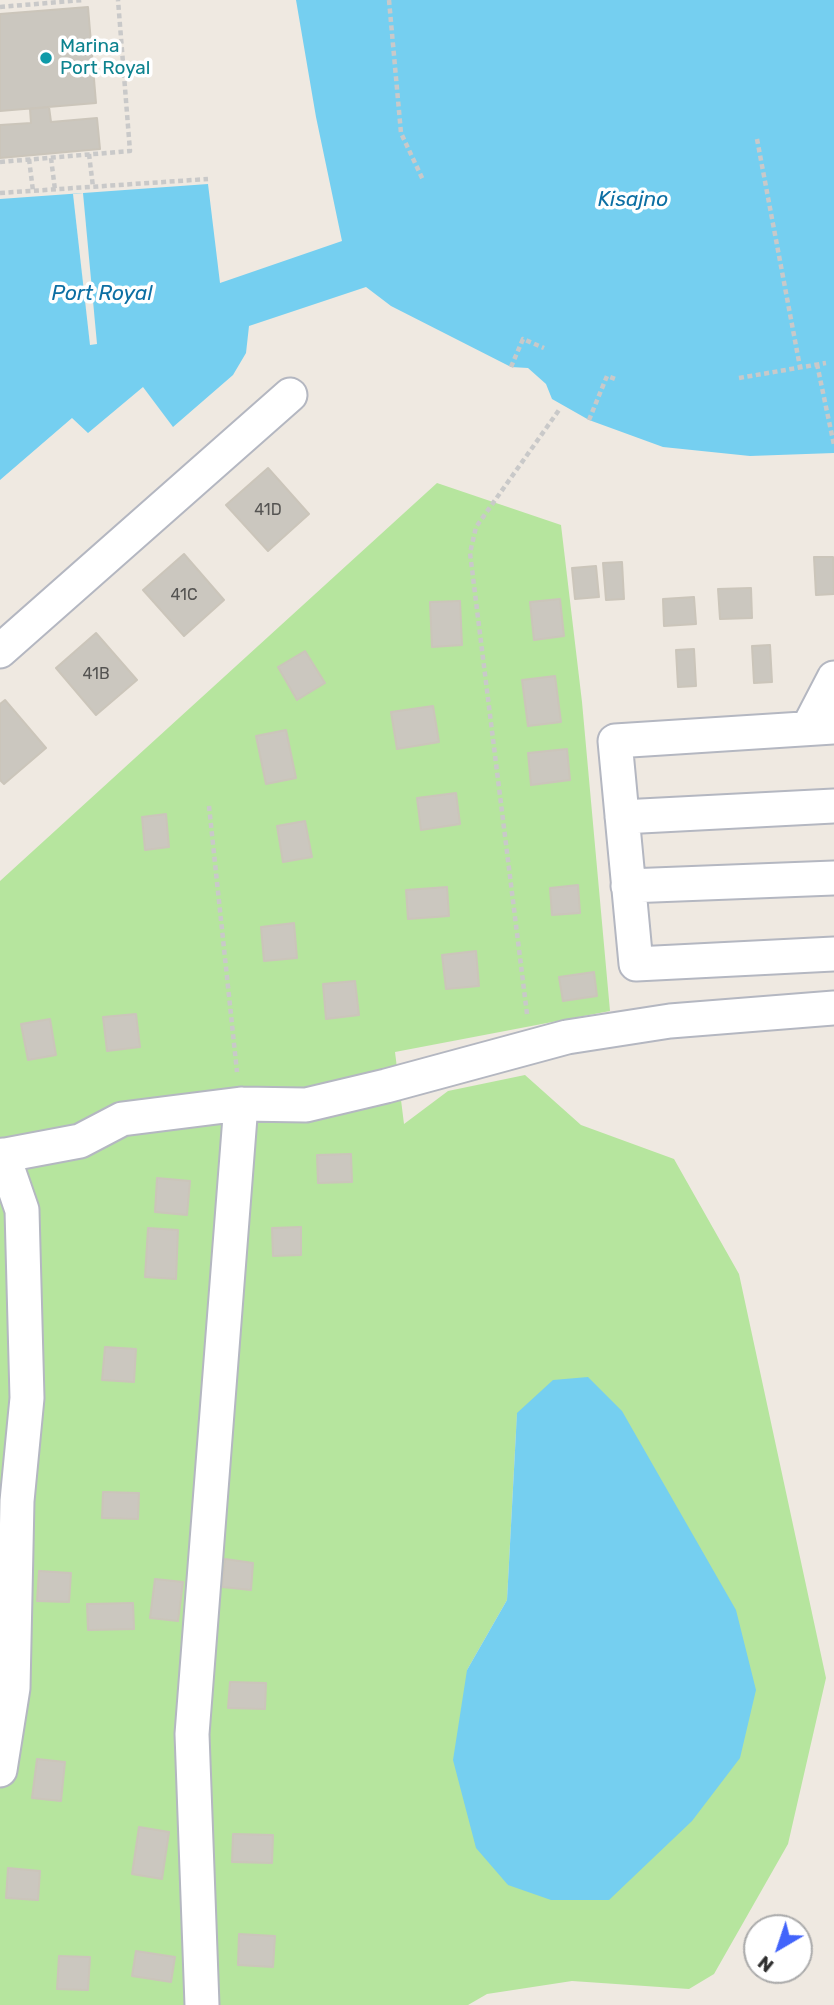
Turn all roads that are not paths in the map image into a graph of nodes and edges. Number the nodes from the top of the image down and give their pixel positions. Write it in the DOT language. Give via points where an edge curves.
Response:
graph roads {
  1 [pos="290,395"];
  2 [pos="0,652"];
  3 [pos="834,678"];
  4 [pos="821,727"];
  5 [pos="834,806"];
  6 [pos="622,817"];
  7 [pos="834,878"];
  8 [pos="628,886"];
  9 [pos="834,954"];
  10 [pos="834,1008"];
  11 [pos="241,1104"];
  12 [pos="2,1155"];
  13 [pos="0,1770"];
  14 [pos="202,2005"];
  1 -- 2 [label="street"];
  3 -- 4 [label="street"];
  4 -- 6 [label="street" via="615,741"];
  5 -- 6 [label="street"];
  6 -- 8 [label="street"];
  7 -- 8 [label="street"];
  8 -- 9 [label="street" via="636,964"];
  10 -- 11 [label="street" via="670,1021 567,1037 306,1105"];
  11 -- 12 [label="street" via="122,1119 80,1141"];
  11 -- 14 [label="street" via="192,1734"];
  12 -- 13 [label="street" via="22,1210 27,1398 17,1501 13,1688"];
}
